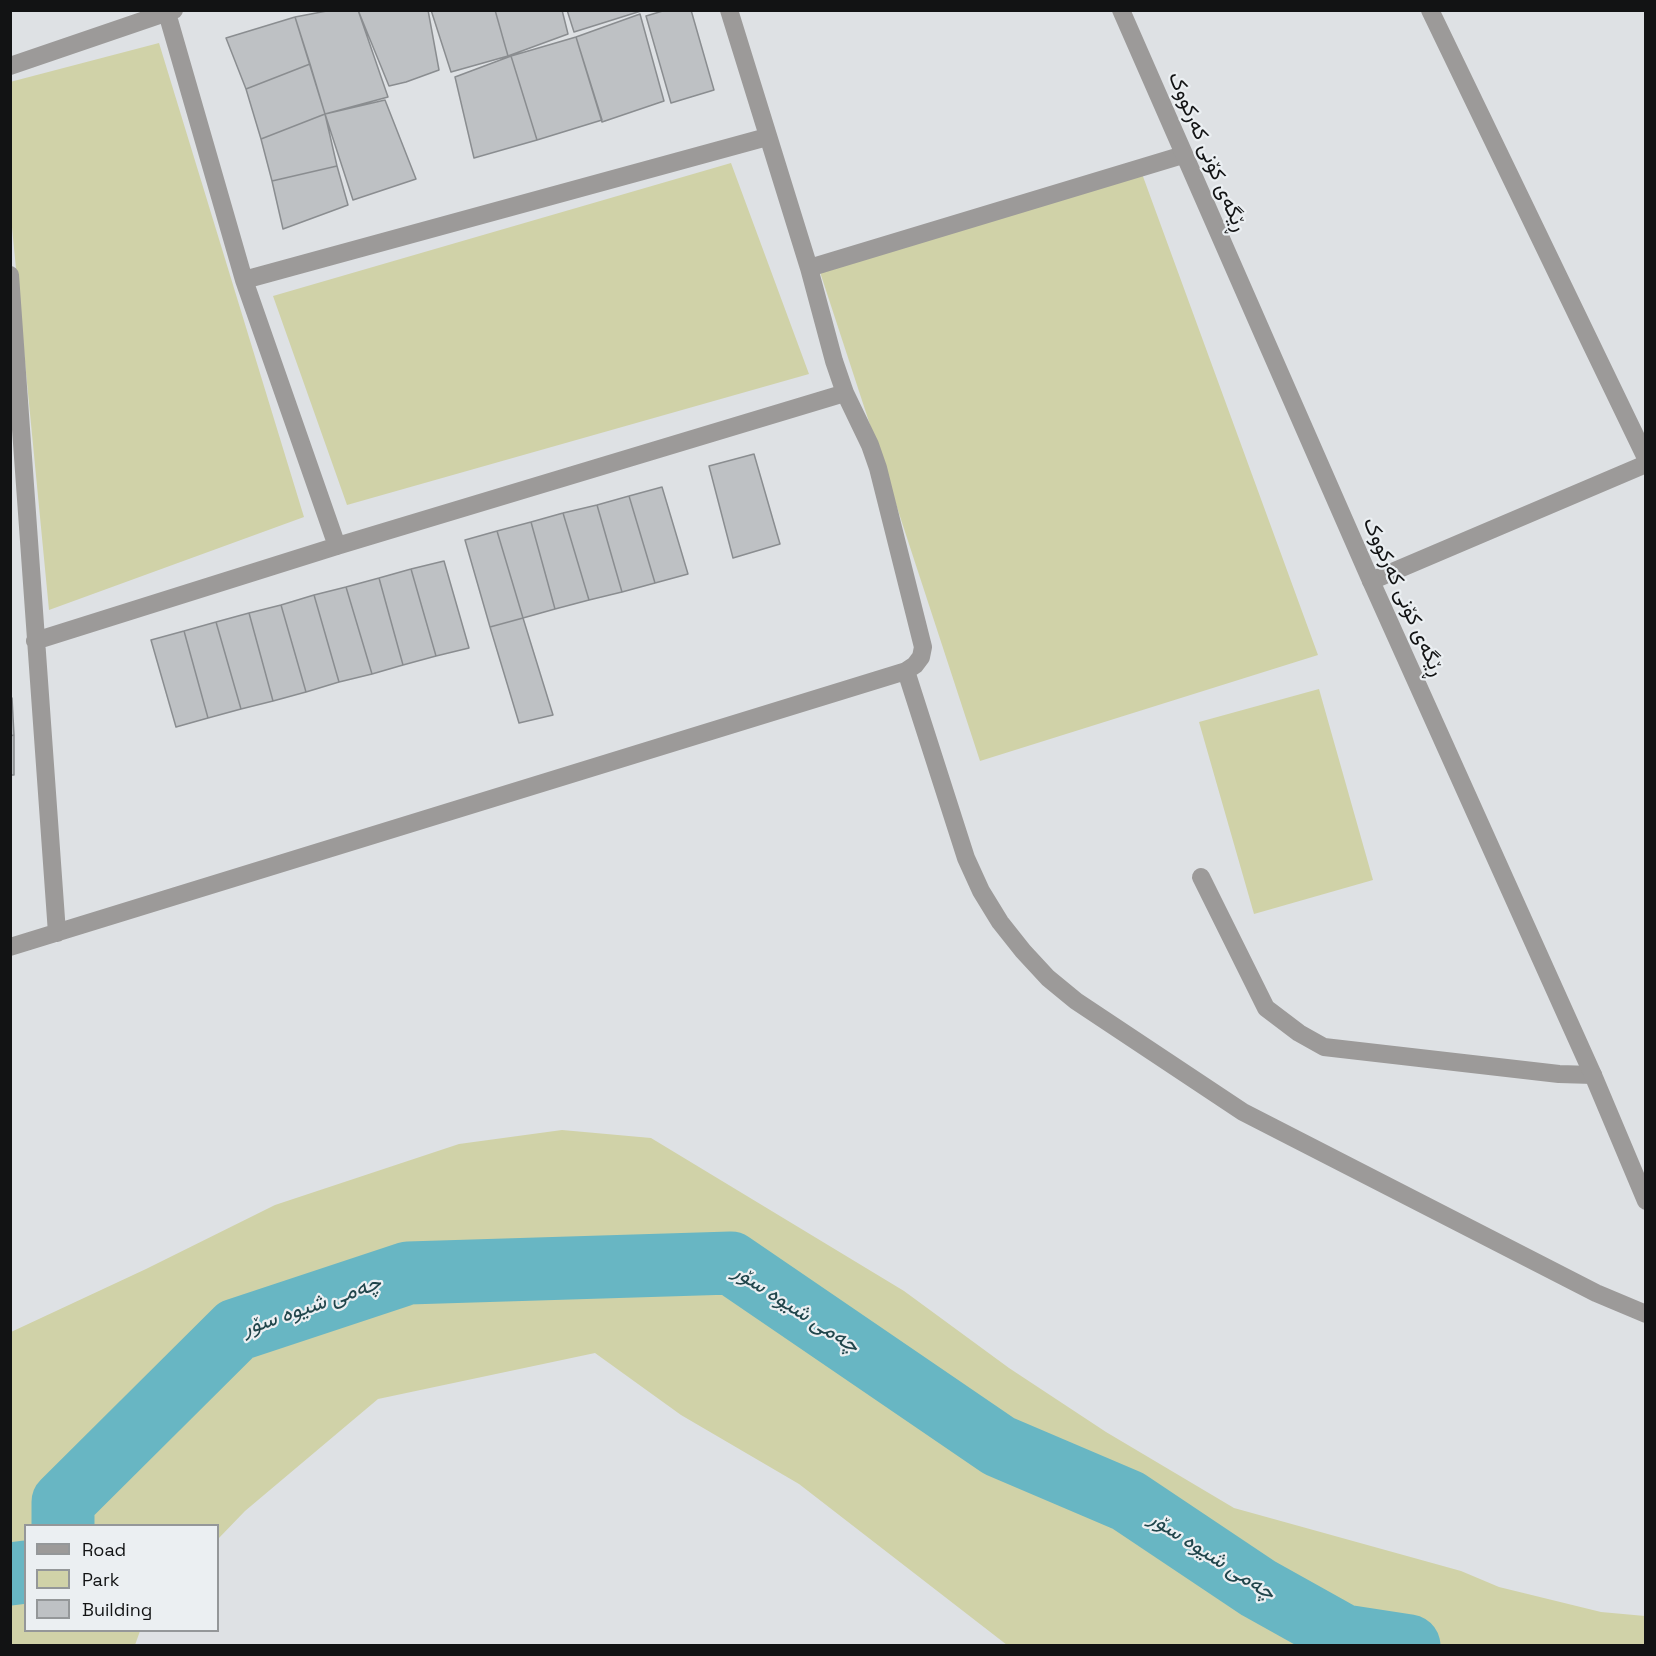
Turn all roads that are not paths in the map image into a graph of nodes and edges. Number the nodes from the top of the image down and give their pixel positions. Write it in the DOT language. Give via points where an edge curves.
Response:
graph roads {
  1 [pos="729,10"];
  2 [pos="1430,10"];
  3 [pos="1124,11"];
  4 [pos="171,12"];
  5 [pos="10,66"];
  6 [pos="767,137"];
  7 [pos="1183,155"];
  8 [pos="809,268"];
  9 [pos="10,274"];
  10 [pos="244,280"];
  11 [pos="845,393"];
  12 [pos="1645,456"];
  13 [pos="337,546"];
  14 [pos="1371,582"];
  15 [pos="35,641"];
  16 [pos="906,671"];
  17 [pos="1201,877"];
  18 [pos="57,933"];
  19 [pos="10,948"];
  20 [pos="1593,1075"];
  21 [pos="1646,1201"];
  22 [pos="1646,1314"];
  1 -- 6 [label="street"];
  2 -- 12 [label="street"];
  3 -- 7 [label="street, ڕێگەی کۆنی کەرکووک"];
  4 -- 5 [label="street"];
  4 -- 10 [label="street"];
  6 -- 8 [label="street"];
  6 -- 10 [label="street"];
  7 -- 8 [label="street"];
  7 -- 14 [label="street, ڕێگەی کۆنی کەرکووک"];
  8 -- 11 [label="street"];
  9 -- 15 [label="street"];
  10 -- 13 [label="street"];
  11 -- 13 [label="street"];
  11 -- 16 [label="street" via="878,468 923,647 921,657"];
  12 -- 14 [label="street"];
  13 -- 15 [label="street"];
  14 -- 20 [label="street, ڕێگەی کۆنی کەرکووک"];
  15 -- 18 [label="street"];
  16 -- 18 [label="street"];
  16 -- 22 [label="street" via="981,891 1000,922 1048,978 1076,1001 1243,1112 1596,1293"];
  17 -- 20 [label="street" via="1266,1008 1324,1047"];
  18 -- 19 [label="street"];
  20 -- 21 [label="street, ڕێگەی کۆنی کەرکووک"];
}
